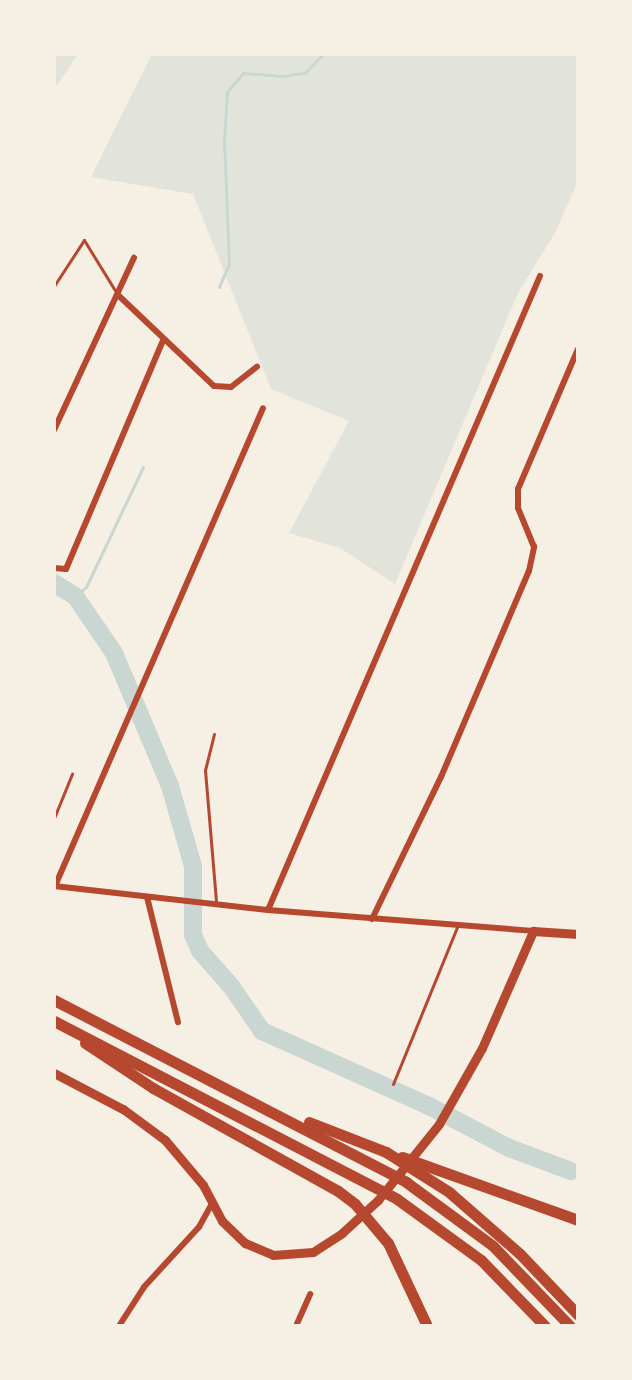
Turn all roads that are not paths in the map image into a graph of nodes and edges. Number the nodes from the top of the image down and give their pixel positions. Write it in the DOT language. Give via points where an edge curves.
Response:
graph roads {
  1 [pos="134,258"];
  2 [pos="540,276"];
  3 [pos="54,286"];
  4 [pos="118,295"];
  5 [pos="163,340"];
  6 [pos="578,349"];
  7 [pos="257,367"];
  8 [pos="263,408"];
  9 [pos="54,430"];
  10 [pos="54,568"];
  11 [pos="214,734"];
  12 [pos="72,774"];
  13 [pos="54,818"];
  14 [pos="54,886"];
  15 [pos="147,897"];
  16 [pos="216,905"];
  17 [pos="268,910"];
  18 [pos="372,919"];
  19 [pos="458,925"];
  20 [pos="533,931"];
  21 [pos="578,934"];
  22 [pos="54,1000"];
  23 [pos="178,1022"];
  24 [pos="58,1023"];
  25 [pos="54,1073"];
  26 [pos="393,1084"];
  27 [pos="248,1098"];
  28 [pos="386,1152"];
  29 [pos="213,1202"];
  30 [pos="578,1220"];
  31 [pos="310,1294"];
  32 [pos="578,1315"];
  33 [pos="119,1326"];
  34 [pos="296,1326"];
  35 [pos="427,1326"];
  36 [pos="545,1326"];
  37 [pos="570,1326"];
  1 -- 4 [label="street"];
  2 -- 17 [label="street"];
  3 -- 4 [label="lane" via="84,240"];
  4 -- 5 [label="street"];
  4 -- 9 [label="street"];
  5 -- 7 [label="street" via="220,389 239,383"];
  5 -- 10 [label="street" via="66,569"];
  6 -- 18 [label="street" via="518,489 518,508 534,547 529,571 441,777"];
  8 -- 14 [label="street"];
  11 -- 16 [label="lane" via="205,770"];
  12 -- 13 [label="lane"];
  14 -- 15 [label="street"];
  15 -- 16 [label="street"];
  15 -- 23 [label="street"];
  16 -- 17 [label="street"];
  17 -- 18 [label="street"];
  18 -- 19 [label="street"];
  19 -- 20 [label="street"];
  19 -- 26 [label="lane"];
  20 -- 21 [label="main road"];
  20 -- 29 [label="main road" via="482,1048 439,1124 411,1164 360,1217 323,1248 283,1256 253,1248 229,1229"];
  22 -- 27 [label="highway"];
  24 -- 35 [label="highway" via="153,1088 355,1204 388,1243"];
  24 -- 36 [label="highway" via="397,1199 481,1260"];
  25 -- 29 [label="main road" via="149,1127 191,1169"];
  27 -- 28 [label="highway"];
  27 -- 37 [label="highway" via="380,1166 453,1213 513,1263"];
  28 -- 30 [label="highway"];
  28 -- 32 [label="highway" via="449,1192 520,1254"];
  29 -- 33 [label="street"];
  31 -- 34 [label="street"];
}
